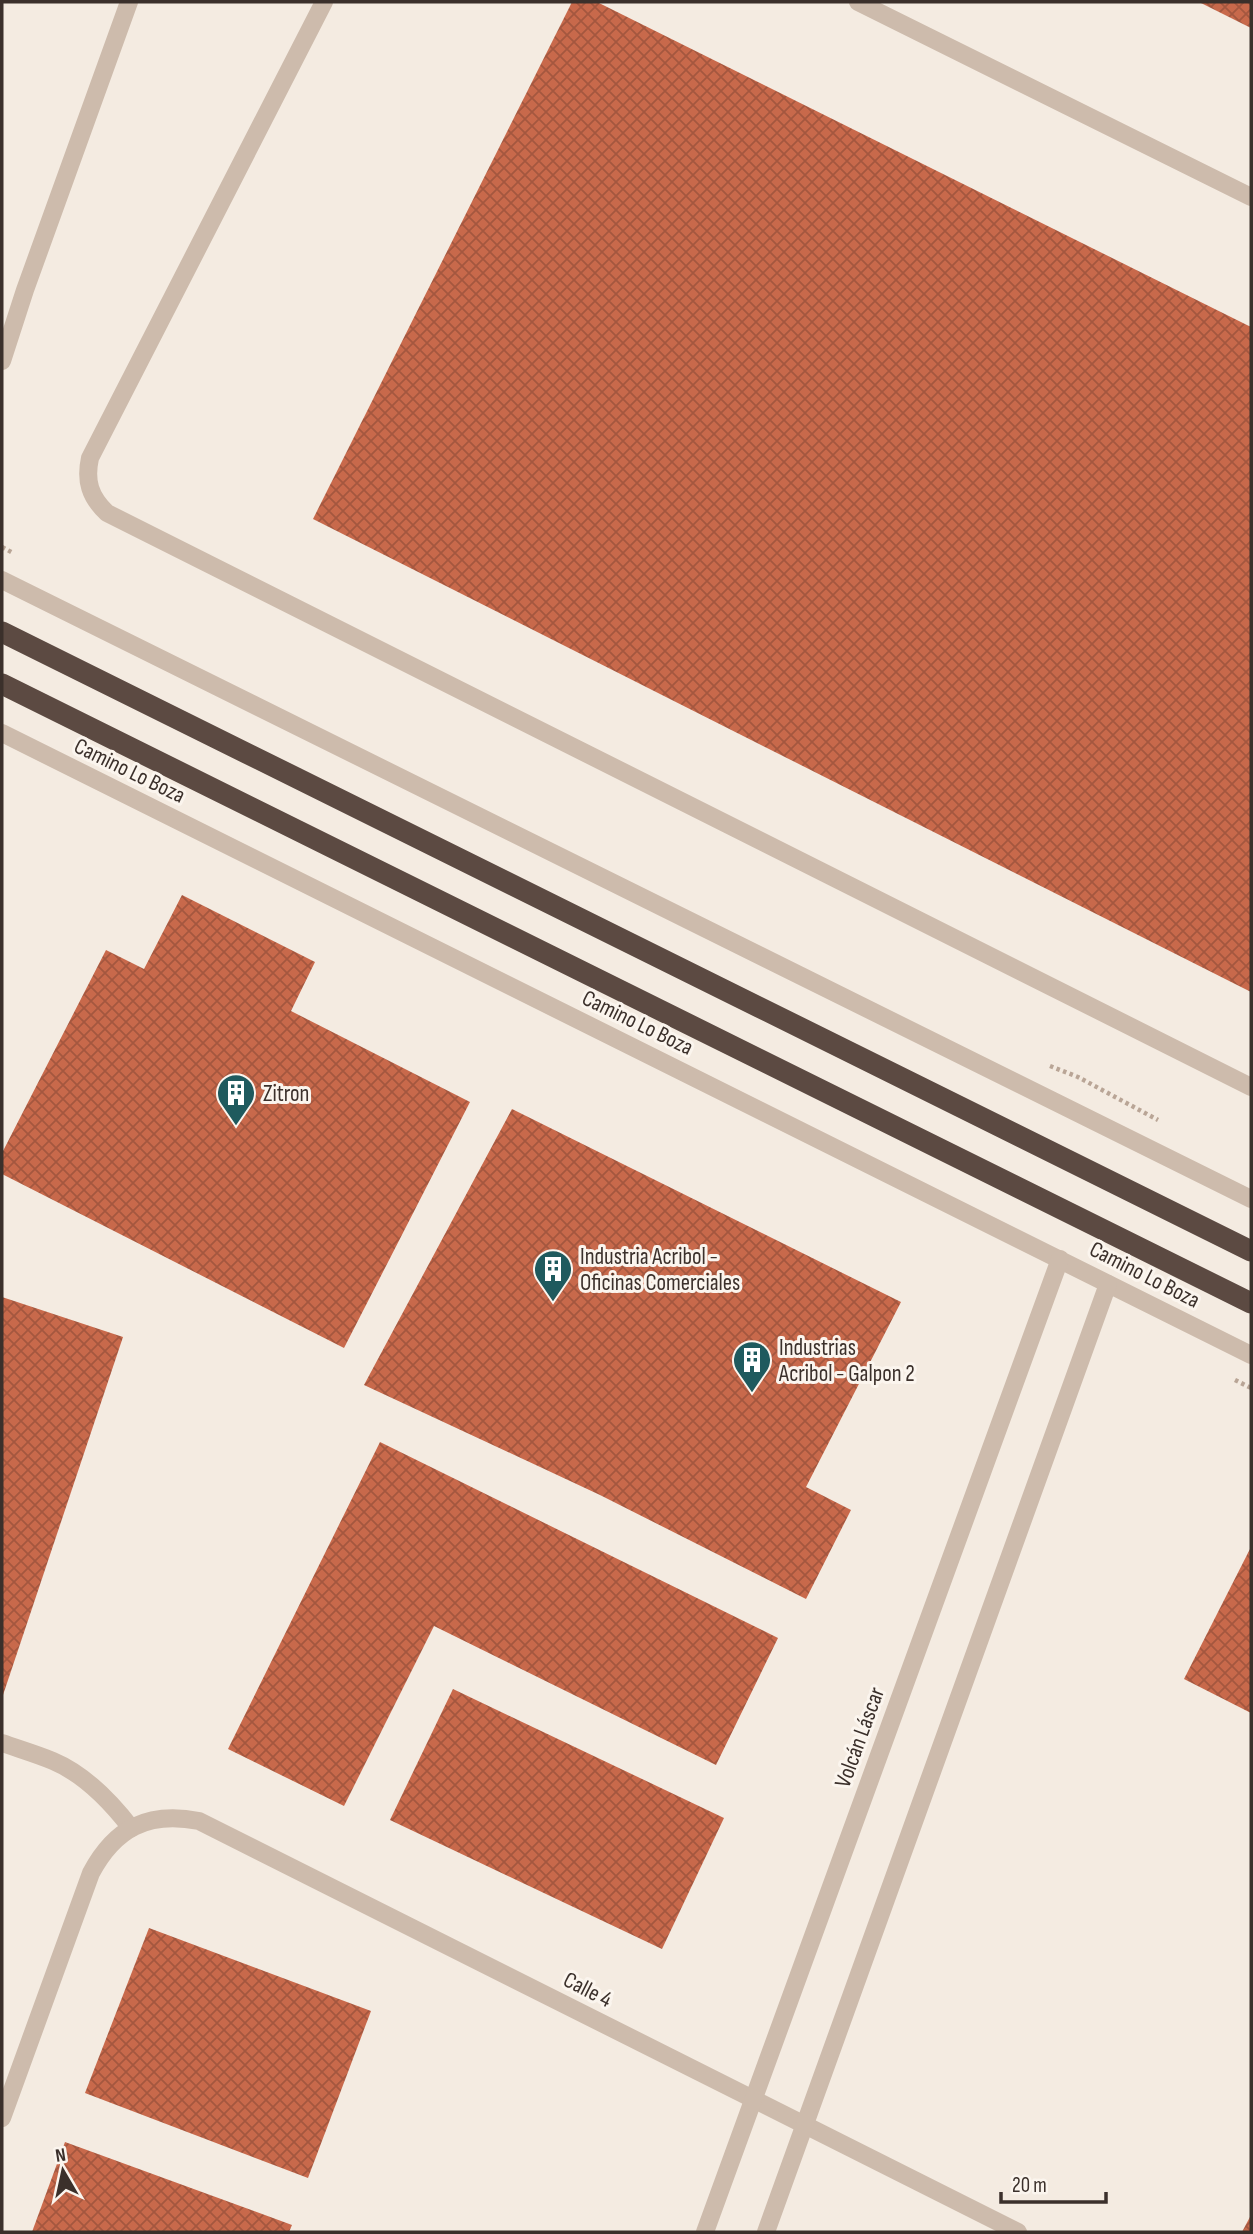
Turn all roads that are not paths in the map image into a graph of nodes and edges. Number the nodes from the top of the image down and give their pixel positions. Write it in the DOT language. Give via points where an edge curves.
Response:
graph roads {
  1 [pos="129,2"];
  2 [pos="324,2"];
  3 [pos="858,2"];
  4 [pos="1251,197"];
  5 [pos="2,361"];
  6 [pos="2,580"];
  7 [pos="2,632"];
  8 [pos="2,684"];
  9 [pos="2,733"];
  10 [pos="1251,1087"];
  11 [pos="1251,1199"];
  12 [pos="1251,1251"];
  13 [pos="1059,1259"];
  14 [pos="1108,1284"];
  15 [pos="1251,1303"];
  16 [pos="1251,1355"];
  17 [pos="2,1743"];
  18 [pos="131,1828"];
  19 [pos="753,2099"];
  20 [pos="2,2118"];
  21 [pos="804,2125"];
  22 [pos="705,2232"];
  23 [pos="765,2232"];
  24 [pos="1018,2232"];
  1 -- 5 [label="street"];
  2 -- 10 [label="street" via="90,458 88,481 97,503 107,513"];
  3 -- 4 [label="street"];
  6 -- 11 [label="street"];
  7 -- 12 [label="highway"];
  8 -- 15 [label="highway"];
  9 -- 13 [label="street, Camino Lo Boza"];
  13 -- 14 [label="street, Camino Lo Boza"];
  13 -- 19 [label="street, Volcán Láscar"];
  14 -- 16 [label="street, Camino Lo Boza"];
  14 -- 21 [label="street"];
  17 -- 18 [label="street" via="71,1771"];
  18 -- 19 [label="street, Calle 4" via="164,1818 199,1821"];
  18 -- 20 [label="street" via="114,1839 91,1873"];
  19 -- 21 [label="street, Calle 4"];
  19 -- 22 [label="street, Volcán Láscar"];
  21 -- 23 [label="street"];
  21 -- 24 [label="street, Calle 4"];
}
